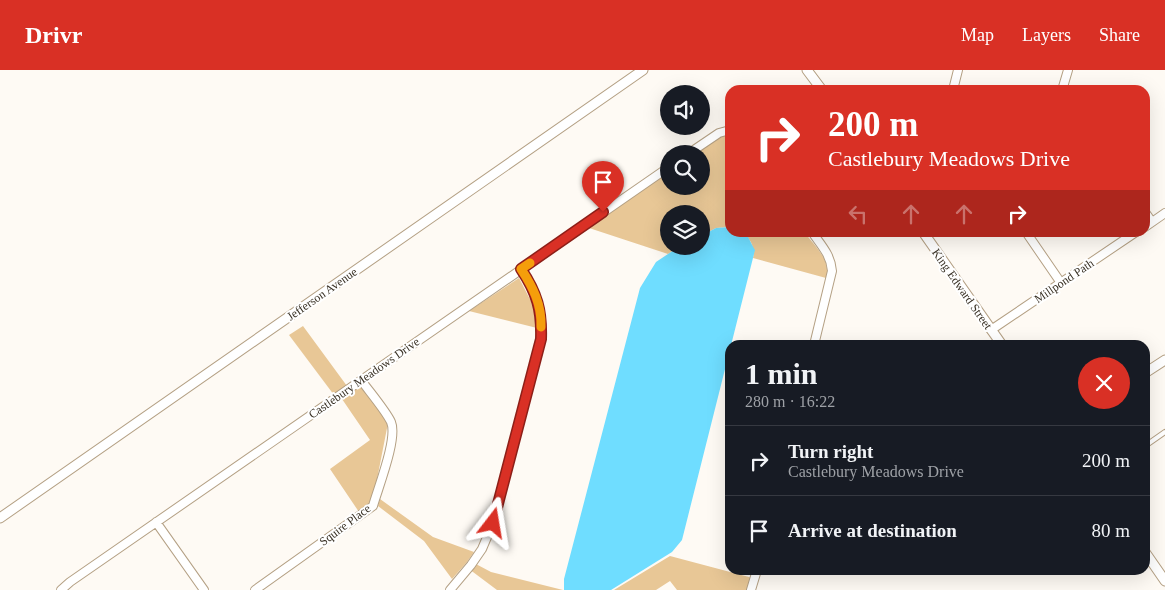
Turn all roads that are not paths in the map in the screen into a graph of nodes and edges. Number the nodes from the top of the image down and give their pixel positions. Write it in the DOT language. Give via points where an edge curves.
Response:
graph roads {
  1 [pos="644,70"];
  2 [pos="807,70"];
  3 [pos="958,70"];
  4 [pos="1068,70"];
  5 [pos="818,85"];
  6 [pos="954,85"];
  7 [pos="1064,85"];
  8 [pos="725,131"];
  9 [pos="701,145"];
  10 [pos="660,173"];
  11 [pos="1165,213"];
  12 [pos="1150,223"];
  13 [pos="816,237"];
  14 [pos="927,237"];
  15 [pos="1029,237"];
  16 [pos="1129,237"];
  17 [pos="521,269"];
  18 [pos="1061,283"];
  19 [pos="992,330"];
  20 [pos="815,340"];
  21 [pos="999,340"];
  22 [pos="1165,360"];
  23 [pos="1150,370"];
  24 [pos="361,380"];
  25 [pos="1165,432"];
  26 [pos="1150,442"];
  27 [pos="0,518"];
  28 [pos="156,522"];
  29 [pos="1150,559"];
  30 [pos="756,575"];
  31 [pos="1165,581"];
  32 [pos="61,590"];
  33 [pos="204,590"];
  34 [pos="254,590"];
  35 [pos="450,590"];
  36 [pos="751,590"];
  1 -- 27 [label="street, Jefferson Avenue"];
  2 -- 5 [label="street"];
  3 -- 6 [label="street"];
  4 -- 7 [label="street"];
  8 -- 9 [label="street"];
  10 -- 17 [label="street, Castlebury Meadows Drive"];
  11 -- 12 [label="street"];
  13 -- 20 [label="street" via="828,253 832,271"];
  14 -- 19 [label="street, King Edward Street"];
  15 -- 18 [label="street"];
  16 -- 18 [label="street, Millpond Path"];
  17 -- 24 [label="street, Castlebury Meadows Drive"];
  17 -- 35 [label="street" via="536,295 542,320 541,339 493,523 482,549"];
  18 -- 19 [label="street, Millpond Path"];
  19 -- 21 [label="street, King Edward Street"];
  22 -- 23 [label="street"];
  24 -- 28 [label="street, Castlebury Meadows Drive"];
  24 -- 34 [label="street, Squire Place" via="391,422 393,433 373,506"];
  25 -- 26 [label="lane"];
  28 -- 32 [label="street, Castlebury Meadows Drive"];
  28 -- 33 [label="street"];
  29 -- 31 [label="street"];
  30 -- 36 [label="street"];
}
